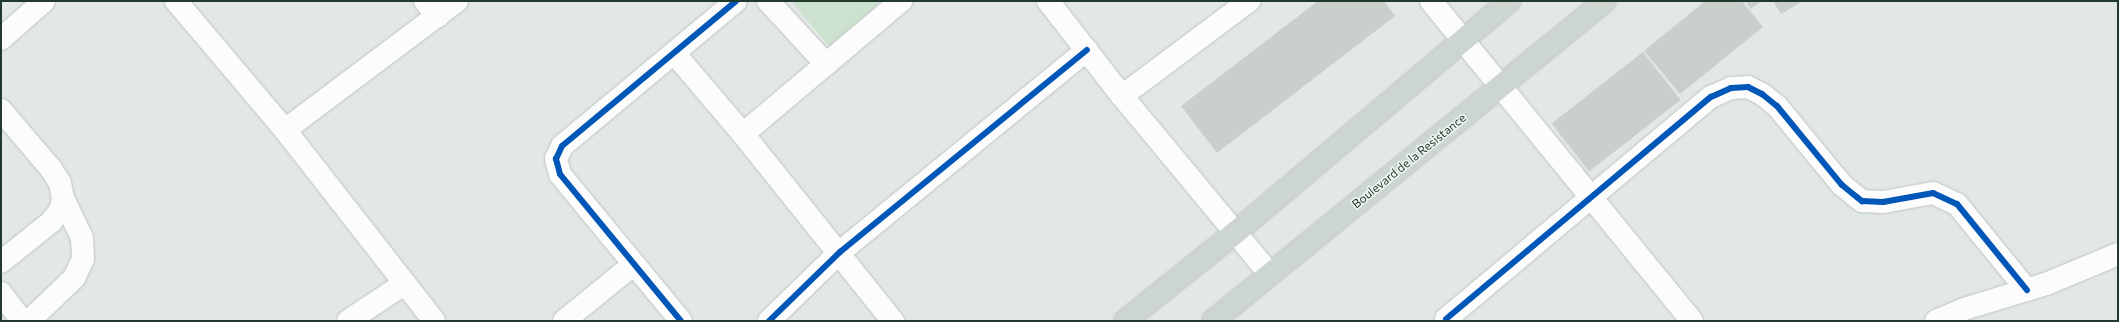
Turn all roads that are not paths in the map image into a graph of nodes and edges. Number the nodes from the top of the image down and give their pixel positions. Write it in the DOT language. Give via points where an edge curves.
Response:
graph roads {
  1 [pos="44,1"];
  2 [pos="176,1"];
  3 [pos="457,1"];
  4 [pos="736,1"];
  5 [pos="768,1"];
  6 [pos="901,1"];
  7 [pos="1048,1"];
  8 [pos="1249,1"];
  9 [pos="1432,1"];
  10 [pos="1510,1"];
  11 [pos="1605,1"];
  12 [pos="431,9"];
  13 [pos="1,39"];
  14 [pos="1464,41"];
  15 [pos="1087,50"];
  16 [pos="674,52"];
  17 [pos="826,64"];
  18 [pos="1500,87"];
  19 [pos="1122,96"];
  20 [pos="1,110"];
  21 [pos="285,130"];
  22 [pos="743,134"];
  23 [pos="64,198"];
  24 [pos="1589,198"];
  25 [pos="1235,233"];
  26 [pos="840,252"];
  27 [pos="2118,254"];
  28 [pos="1,262"];
  29 [pos="633,265"];
  30 [pos="1270,274"];
  31 [pos="404,284"];
  32 [pos="2027,290"];
  33 [pos="1,293"];
  34 [pos="1446,320"];
  35 [pos="22,321"];
  36 [pos="29,321"];
  37 [pos="348,321"];
  38 [pos="434,321"];
  39 [pos="564,321"];
  40 [pos="681,321"];
  41 [pos="769,321"];
  42 [pos="893,321"];
  43 [pos="1125,321"];
  44 [pos="1213,321"];
  45 [pos="1692,321"];
  46 [pos="1936,321"];
  1 -- 13 [label="street"];
  2 -- 21 [label="street"];
  3 -- 12 [label="street"];
  4 -- 16 [label="street"];
  5 -- 17 [label="street"];
  6 -- 17 [label="street"];
  7 -- 15 [label="street"];
  8 -- 19 [label="street"];
  9 -- 14 [label="street"];
  10 -- 14 [label="main road"];
  11 -- 18 [label="main road, Boulevard de la Resistance"];
  12 -- 21 [label="street"];
  14 -- 18 [label="street"];
  14 -- 25 [label="main road"];
  15 -- 19 [label="street"];
  15 -- 26 [label="street"];
  16 -- 22 [label="street"];
  16 -- 29 [label="street" via="562,146 556,159 560,174"];
  17 -- 22 [label="street"];
  18 -- 24 [label="street"];
  18 -- 30 [label="main road, Boulevard de la Resistance"];
  19 -- 25 [label="street"];
  20 -- 23 [label="street" via="51,169 60,183"];
  21 -- 31 [label="street"];
  22 -- 26 [label="street"];
  23 -- 28 [label="street" via="51,222"];
  23 -- 36 [label="street" via="82,238 83,259 74,278"];
  24 -- 32 [label="street" via="1711,97 1731,88 1748,87 1778,106 1842,185 1862,201 1883,202 1933,193 1958,204"];
  24 -- 34 [label="street"];
  24 -- 45 [label="street"];
  25 -- 30 [label="street"];
  25 -- 43 [label="main road"];
  26 -- 41 [label="street"];
  26 -- 42 [label="street"];
  27 -- 32 [label="street"];
  29 -- 39 [label="street"];
  29 -- 40 [label="street"];
  30 -- 44 [label="main road, Boulevard de la Resistance"];
  31 -- 37 [label="street"];
  31 -- 38 [label="street"];
  32 -- 46 [label="street" via="1964,309"];
  33 -- 35 [label="street"];
}
